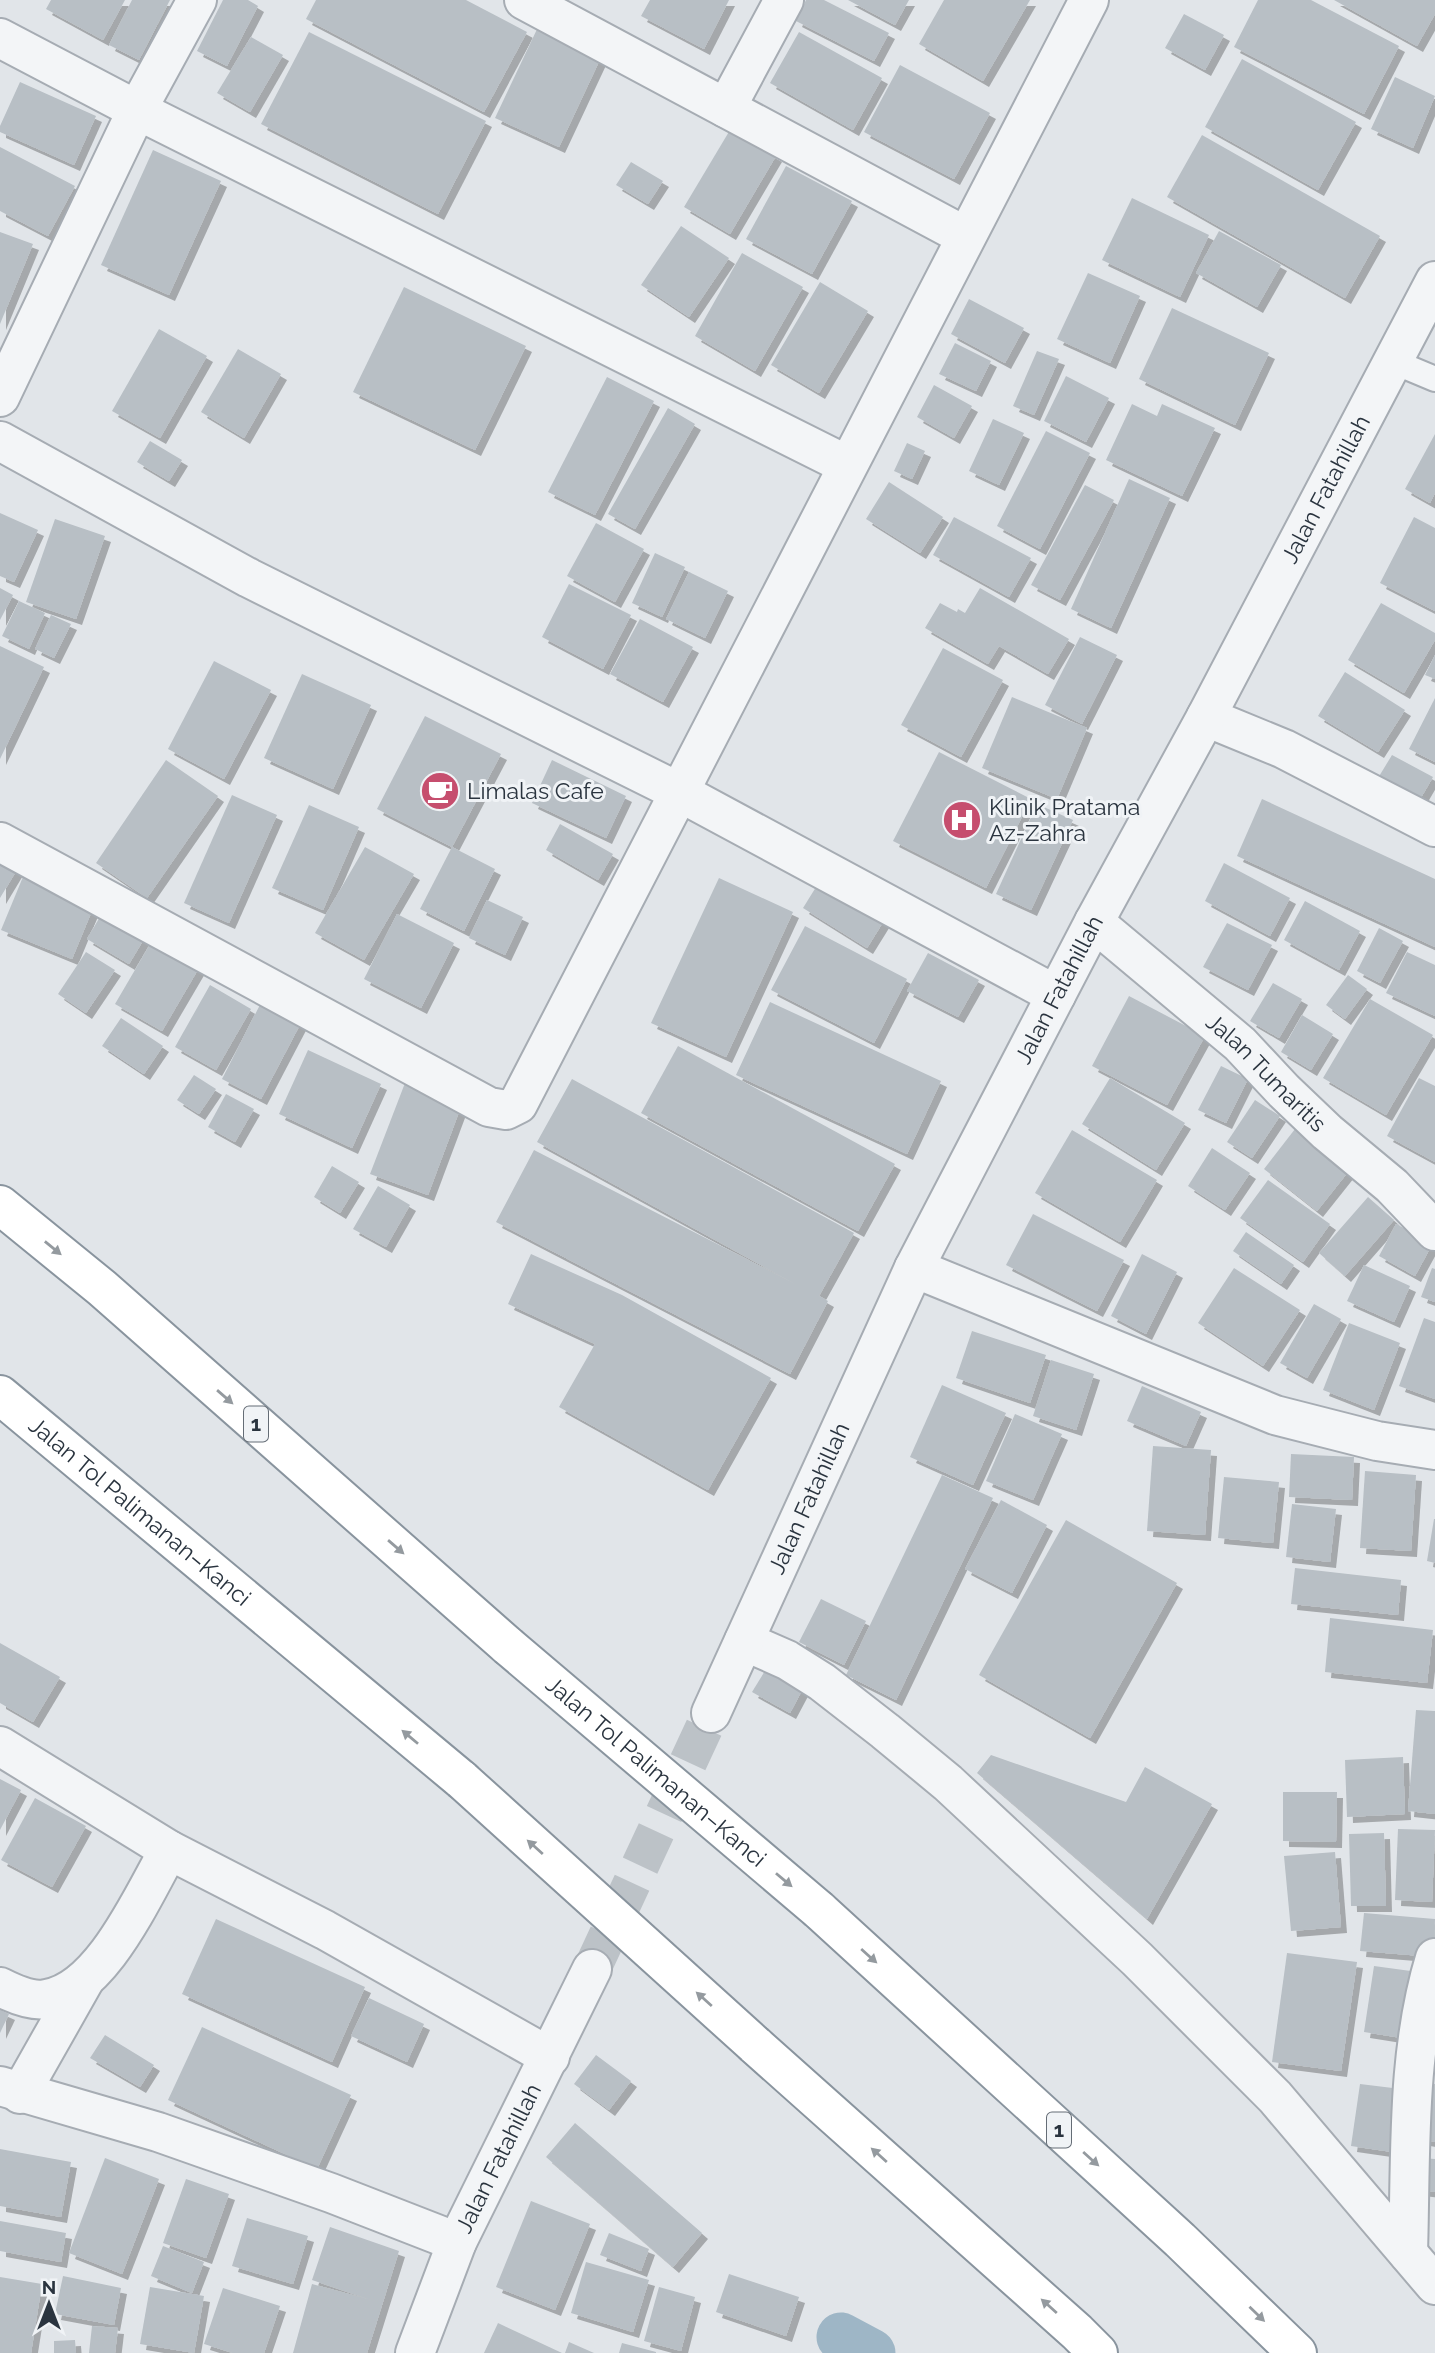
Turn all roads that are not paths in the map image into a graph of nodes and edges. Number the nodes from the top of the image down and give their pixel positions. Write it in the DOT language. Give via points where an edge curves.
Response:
graph roads {
  1 [pos="197,0"];
  2 [pos="524,0"];
  3 [pos="783,0"];
  4 [pos="1089,0"];
  5 [pos="0,38"];
  6 [pos="726,108"];
  7 [pos="137,110"];
  8 [pos="965,236"];
  9 [pos="1434,283"];
  10 [pos="1392,361"];
  11 [pos="1435,379"];
  12 [pos="0,397"];
  13 [pos="0,442"];
  14 [pos="847,465"];
  15 [pos="1206,717"];
  16 [pos="681,793"];
  17 [pos="1435,827"];
  18 [pos="0,842"];
  19 [pos="1094,922"];
  20 [pos="1056,995"];
  21 [pos="0,1205"];
  22 [pos="1435,1231"];
  23 [pos="914,1268"];
  24 [pos="0,1395"];
  25 [pos="1435,1450"];
  26 [pos="744,1641"];
  27 [pos="710,1713"];
  28 [pos="0,1746"];
  29 [pos="169,1850"];
  30 [pos="1435,1958"];
  31 [pos="592,1969"];
  32 [pos="84,1981"];
  33 [pos="0,1987"];
  34 [pos="550,2057"];
  35 [pos="10,2090"];
  36 [pos="457,2242"];
  37 [pos="1408,2253"];
  38 [pos="1435,2286"];
  39 [pos="415,2353"];
  40 [pos="1098,2353"];
  41 [pos="1297,2353"];
  1 -- 7 [label="street"];
  2 -- 6 [label="street"];
  3 -- 6 [label="street"];
  4 -- 8 [label="street"];
  5 -- 7 [label="street"];
  6 -- 8 [label="street"];
  7 -- 12 [label="street"];
  7 -- 14 [label="street"];
  8 -- 14 [label="street"];
  9 -- 10 [label="street, Jalan Fatahillah"];
  10 -- 11 [label="lane"];
  10 -- 15 [label="street, Jalan Fatahillah"];
  13 -- 16 [label="street" via="249,578"];
  14 -- 16 [label="street"];
  15 -- 17 [label="street" via="1284,749"];
  15 -- 19 [label="street, Jalan Fatahillah"];
  16 -- 18 [label="street" via="518,1104 506,1110 489,1107"];
  16 -- 20 [label="street"];
  19 -- 20 [label="street, Jalan Fatahillah"];
  19 -- 22 [label="street, Jalan Tumaritis" via="1240,1044 1292,1100 1392,1186"];
  20 -- 23 [label="street, Jalan Fatahillah"];
  21 -- 41 [label="highway, Jalan Tol Palimanan–Kanci / 1, one-way, bridge" via="102,1288 508,1646 818,1910 1180,2240"];
  23 -- 25 [label="street" via="1275,1415 1377,1441"];
  23 -- 26 [label="street, Jalan Fatahillah"];
  40 -- 24 [label="highway, Jalan Tol Palimanan–Kanci, one-way, bridge" via="462,1780"];
  26 -- 27 [label="street, Jalan Fatahillah"];
  26 -- 37 [label="street" via="822,1682 948,1783 1137,1959 1275,2096"];
  28 -- 29 [label="street"];
  29 -- 32 [label="street" via="121,1934"];
  29 -- 34 [label="street" via="325,1930"];
  30 -- 37 [label="street" via="1420,2021 1414,2078"];
  31 -- 34 [label="street, Jalan Fatahillah"];
  32 -- 33 [label="street" via="44,2000"];
  32 -- 35 [label="street"];
  34 -- 36 [label="street, Jalan Fatahillah"];
  35 -- 36 [label="street" via="158,2132"];
  36 -- 39 [label="street, Jalan Fatahillah"];
  37 -- 38 [label="street"];
}
